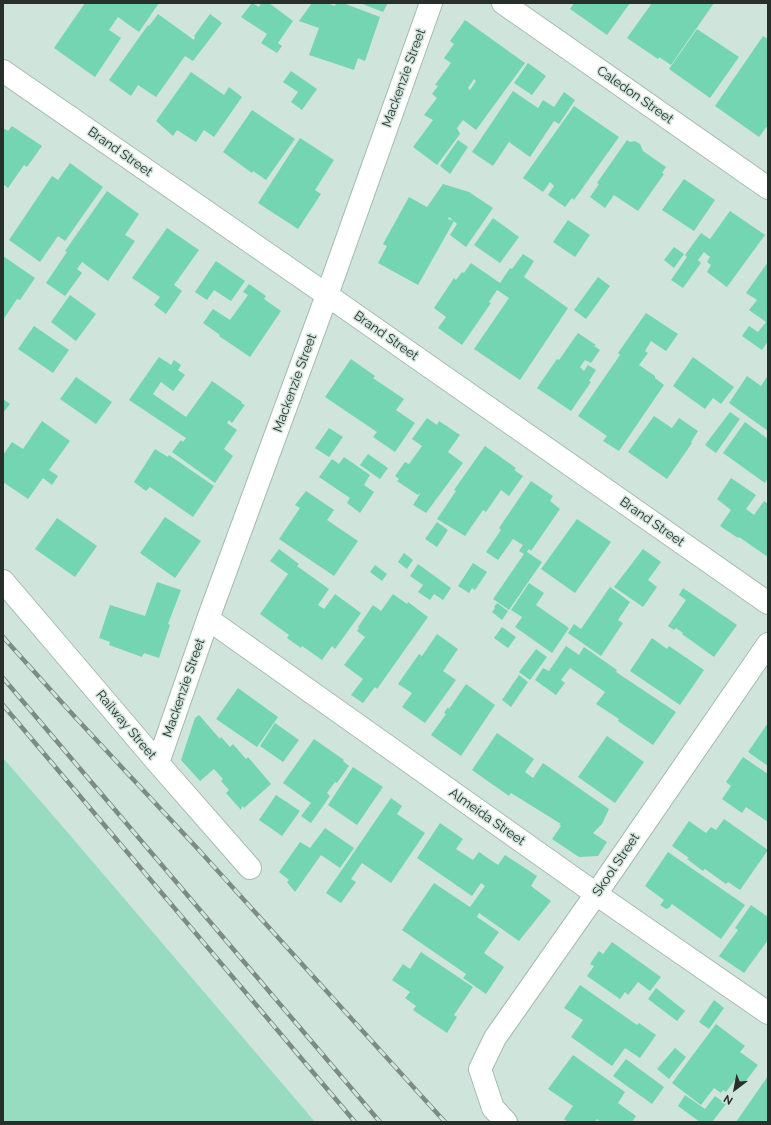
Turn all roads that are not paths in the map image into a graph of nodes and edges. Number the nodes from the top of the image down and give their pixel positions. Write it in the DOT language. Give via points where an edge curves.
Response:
graph roads {
  1 [pos="431,3"];
  2 [pos="503,3"];
  3 [pos="3,71"];
  4 [pos="768,188"];
  5 [pos="327,295"];
  6 [pos="3,581"];
  7 [pos="768,603"];
  8 [pos="208,618"];
  9 [pos="768,644"];
  10 [pos="158,763"];
  11 [pos="250,868"];
  12 [pos="596,894"];
  13 [pos="768,1013"];
  14 [pos="506,1122"];
  1 -- 5 [label="street, Mackenzie Street"];
  2 -- 4 [label="street, Caledon Street"];
  3 -- 5 [label="street, Brand Street"];
  5 -- 7 [label="street, Brand Street"];
  5 -- 8 [label="street, Mackenzie Street"];
  6 -- 10 [label="street, Railway Street"];
  8 -- 10 [label="street, Mackenzie Street"];
  8 -- 12 [label="street, Almeida Street"];
  9 -- 12 [label="street, Skool Street"];
  10 -- 11 [label="street, Railway Street"];
  12 -- 13 [label="street, Almeida Street"];
  12 -- 14 [label="street, Skool Street" via="495,1038 480,1069 493,1108"];
}
